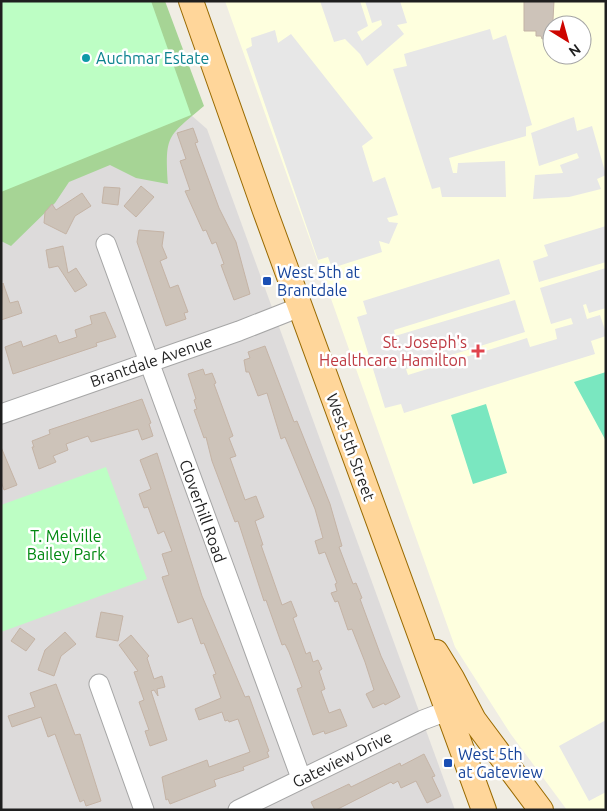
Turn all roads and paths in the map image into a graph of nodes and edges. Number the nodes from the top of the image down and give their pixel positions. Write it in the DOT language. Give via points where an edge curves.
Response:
graph roads {
  1 [pos="190,1"];
  2 [pos="106,244"];
  3 [pos="300,307"];
  4 [pos="148,362"];
  5 [pos="2,410"];
  6 [pos="411,613"];
  7 [pos="99,684"];
  8 [pos="447,710"];
  9 [pos="300,778"];
  10 [pos="483,809"];
  11 [pos="144,810"];
  12 [pos="238,810"];
  13 [pos="541,810"];
  1 -- 3 [label="main road, West 5th Street"];
  2 -- 4 [label="street, Cloverhill Road"];
  3 -- 4 [label="street, Brantdale Avenue"];
  3 -- 6 [label="main road, West 5th Street"];
  4 -- 5 [label="street, Brantdale Avenue"];
  4 -- 9 [label="street, Cloverhill Road"];
  6 -- 8 [label="main road, West 5th Street"];
  6 -- 13 [label="main road" via="474,720"];
  7 -- 11 [label="street"];
  8 -- 9 [label="street, Gateview Drive"];
  8 -- 10 [label="main road, West 5th Street"];
  9 -- 12 [label="street, Gateview Drive"];
}
